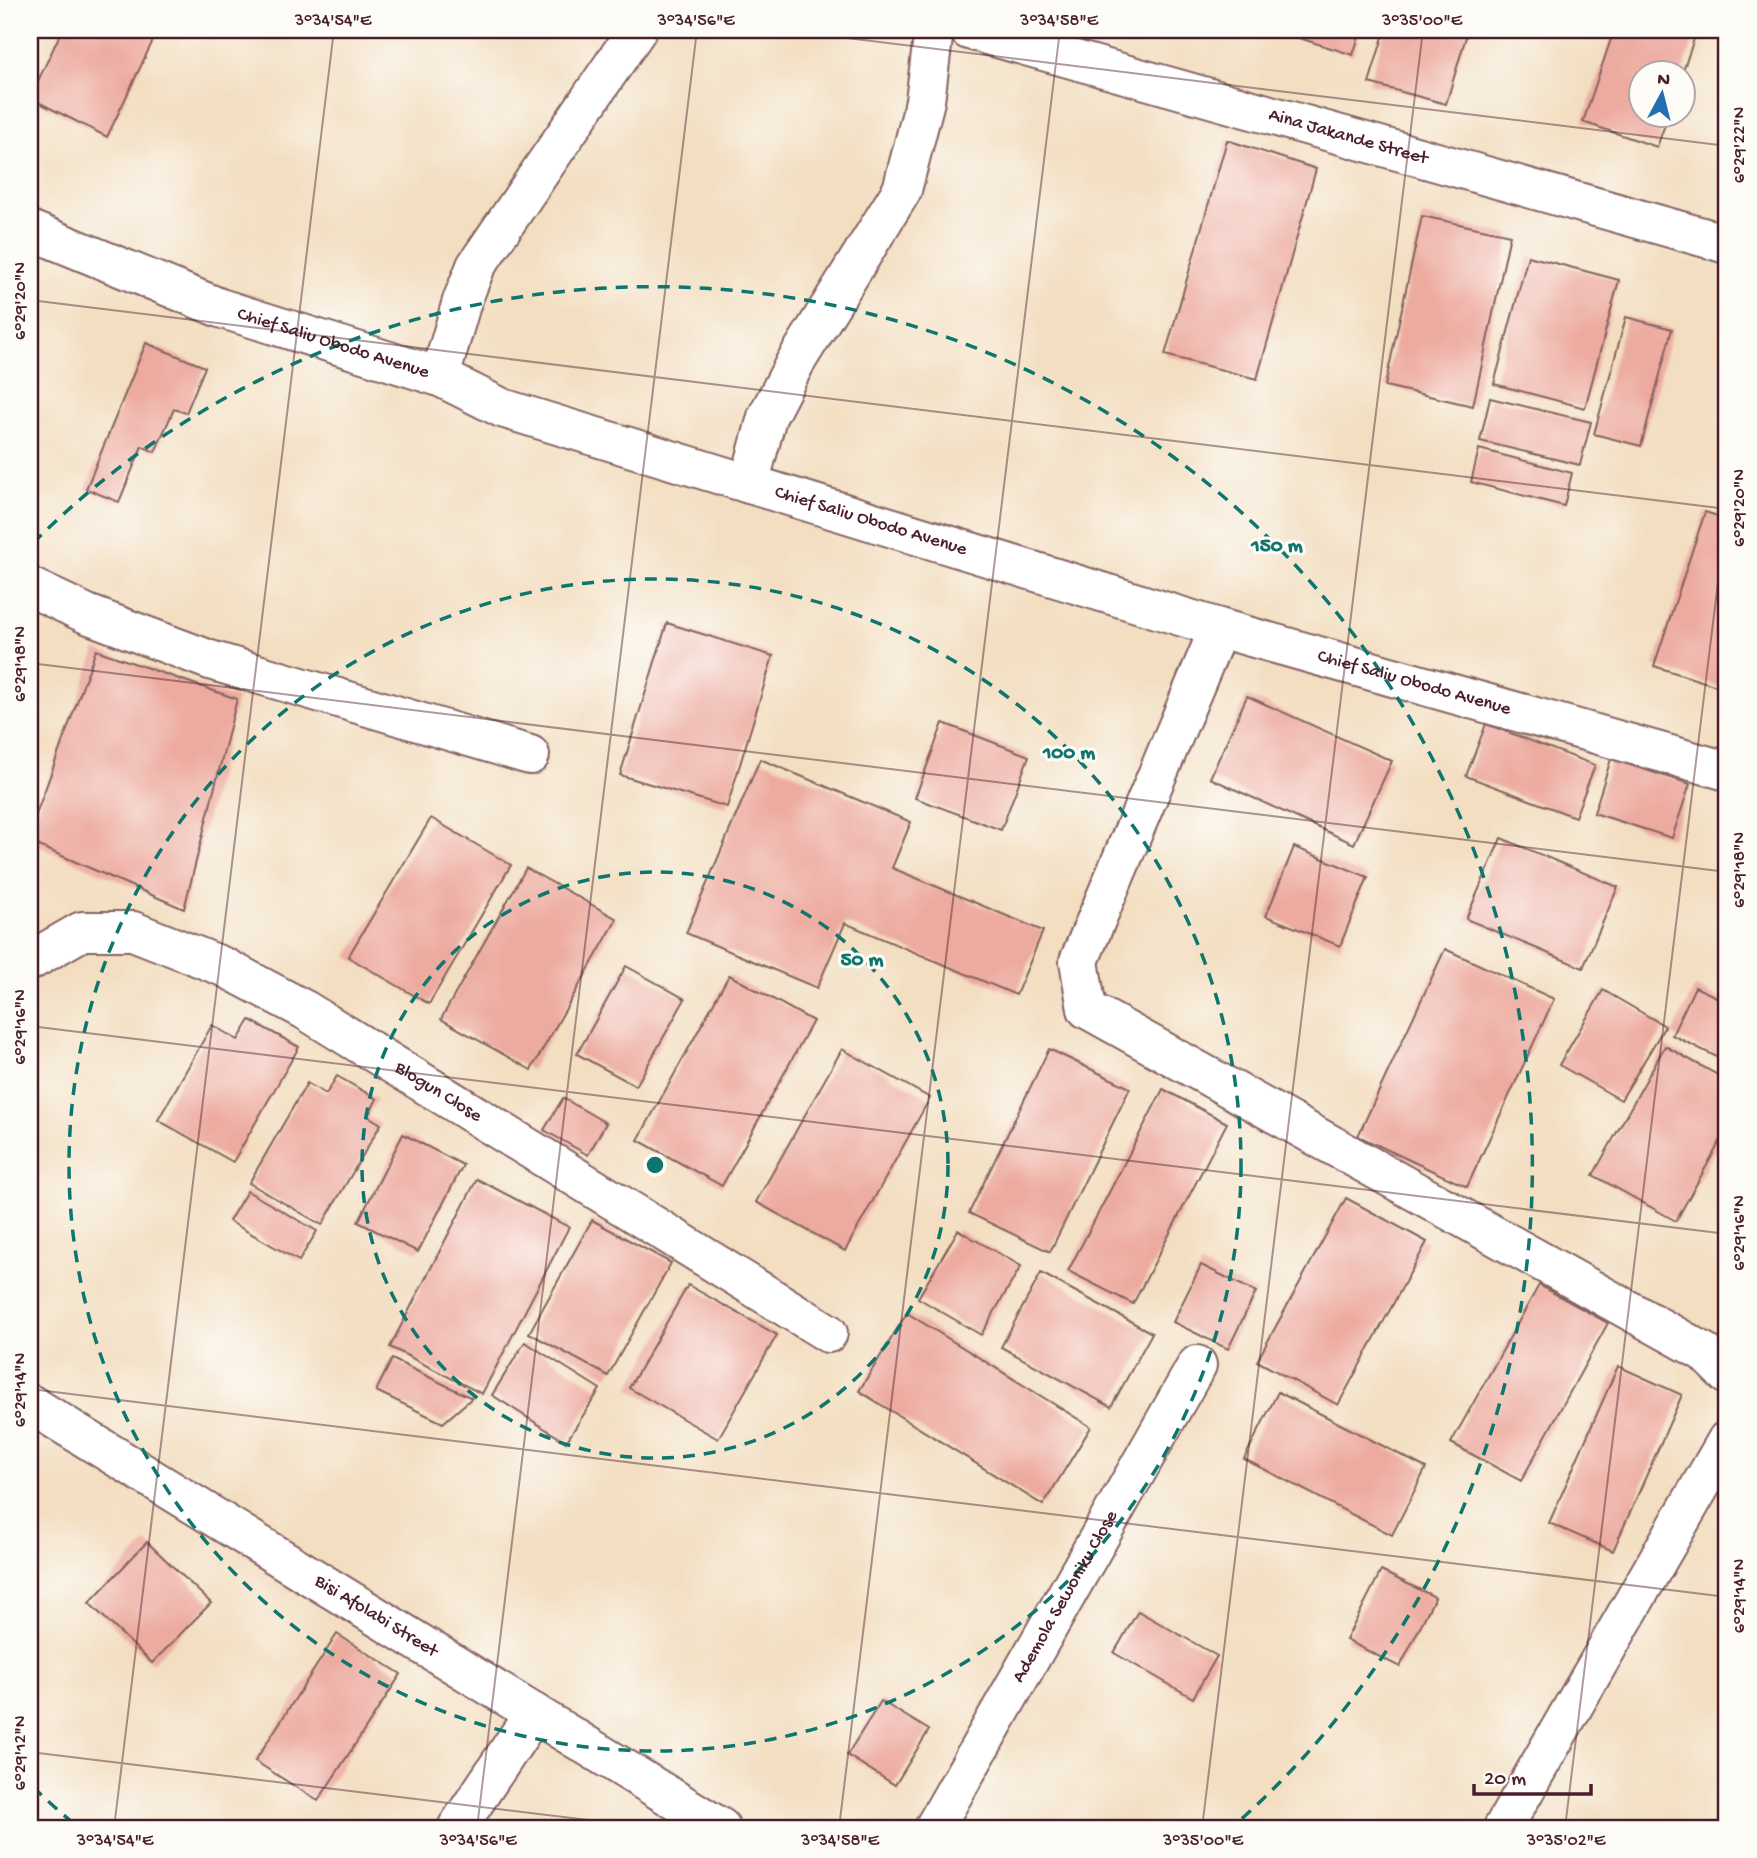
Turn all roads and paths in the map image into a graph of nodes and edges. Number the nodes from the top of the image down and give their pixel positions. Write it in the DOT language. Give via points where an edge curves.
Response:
graph roads {
  1 [pos="637,30"];
  2 [pos="934,30"];
  3 [pos="969,30"];
  4 [pos="30,230"];
  5 [pos="1727,244"];
  6 [pos="440,377"];
  7 [pos="749,484"];
  8 [pos="30,587"];
  9 [pos="1219,628"];
  10 [pos="530,755"];
  11 [pos="1727,771"];
  12 [pos="30,961"];
  13 [pos="828,1333"];
  14 [pos="1197,1365"];
  15 [pos="1727,1375"];
  16 [pos="32,1409"];
  17 [pos="1727,1440"];
  18 [pos="534,1713"];
  19 [pos="457,1828"];
  20 [pos="721,1828"];
  21 [pos="934,1828"];
  22 [pos="1503,1828"];
  1 -- 6 [label="street" via="476,266"];
  2 -- 7 [label="street" via="925,101 902,190 766,417"];
  3 -- 5 [label="street, Aina Jakande Street"];
  4 -- 6 [label="street, Chief Saliu Obodo Avenue" via="220,308"];
  6 -- 7 [label="street, Chief Saliu Obodo Avenue" via="502,408"];
  7 -- 9 [label="street, Chief Saliu Obodo Avenue"];
  8 -- 10 [label="street" via="87,614 210,660"];
  9 -- 11 [label="street, Chief Saliu Obodo Avenue"];
  9 -- 15 [label="street" via="1079,961 1087,1009 1704,1352"];
  12 -- 13 [label="street, Blogun Close" via="82,931 133,931 224,967 305,1010"];
  14 -- 21 [label="street, Ademola Sewoniku Close"];
  16 -- 18 [label="street, Bisi Afolabi Street"];
  17 -- 22 [label="street"];
  18 -- 19 [label="street"];
  18 -- 20 [label="street, Bisi Afolabi Street"];
}
